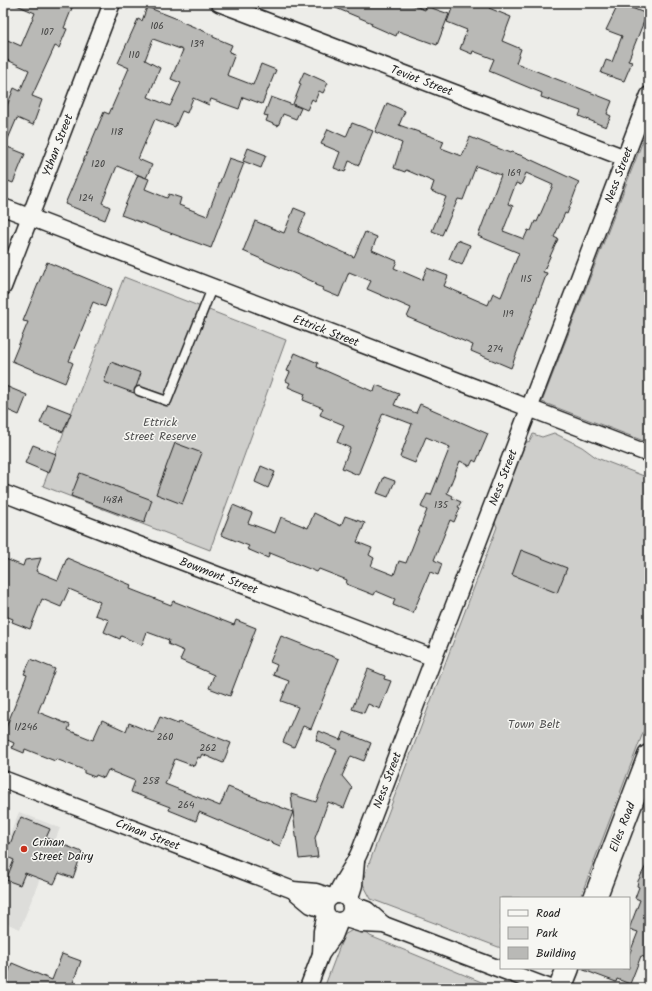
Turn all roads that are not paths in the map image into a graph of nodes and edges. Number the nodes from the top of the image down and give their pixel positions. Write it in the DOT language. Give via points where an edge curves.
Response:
graph roads {
  1 [pos="112,3"];
  2 [pos="219,3"];
  3 [pos="649,95"];
  4 [pos="625,158"];
  5 [pos="3,207"];
  6 [pos="30,217"];
  7 [pos="3,287"];
  8 [pos="212,288"];
  9 [pos="139,391"];
  10 [pos="529,408"];
  11 [pos="649,454"];
  12 [pos="3,493"];
  13 [pos="434,658"];
  14 [pos="649,756"];
  15 [pos="3,779"];
  16 [pos="595,897"];
  17 [pos="338,908"];
  18 [pos="568,969"];
  19 [pos="308,988"];
  20 [pos="550,988"];
  21 [pos="560,988"];
  1 -- 6 [label="street, Ythan Street"];
  2 -- 4 [label="street, Teviot Street"];
  3 -- 4 [label="street, Ness Street"];
  4 -- 10 [label="street, Ness Street"];
  5 -- 6 [label="street, Ettrick Street"];
  6 -- 7 [label="street, Ythan Street"];
  6 -- 8 [label="street, Ettrick Street"];
  8 -- 9 [label="lane" via="167,401"];
  8 -- 10 [label="street, Ettrick Street"];
  10 -- 11 [label="street, Ettrick Street"];
  10 -- 13 [label="street, Ness Street"];
  12 -- 13 [label="street, Bowmont Street"];
  13 -- 17 [label="street, Ness Street" via="356,861 342,881"];
  14 -- 16 [label="main road, Elles Road"];
  15 -- 17 [label="street, Crinan Street" via="293,890 311,905"];
  17 -- 19 [label="street, Ness Street" via="334,936 320,954"];
  17 -- 20 [label="street, Crinan Street" via="367,910 384,925"];
  18 -- 21 [label="main road"];
}
